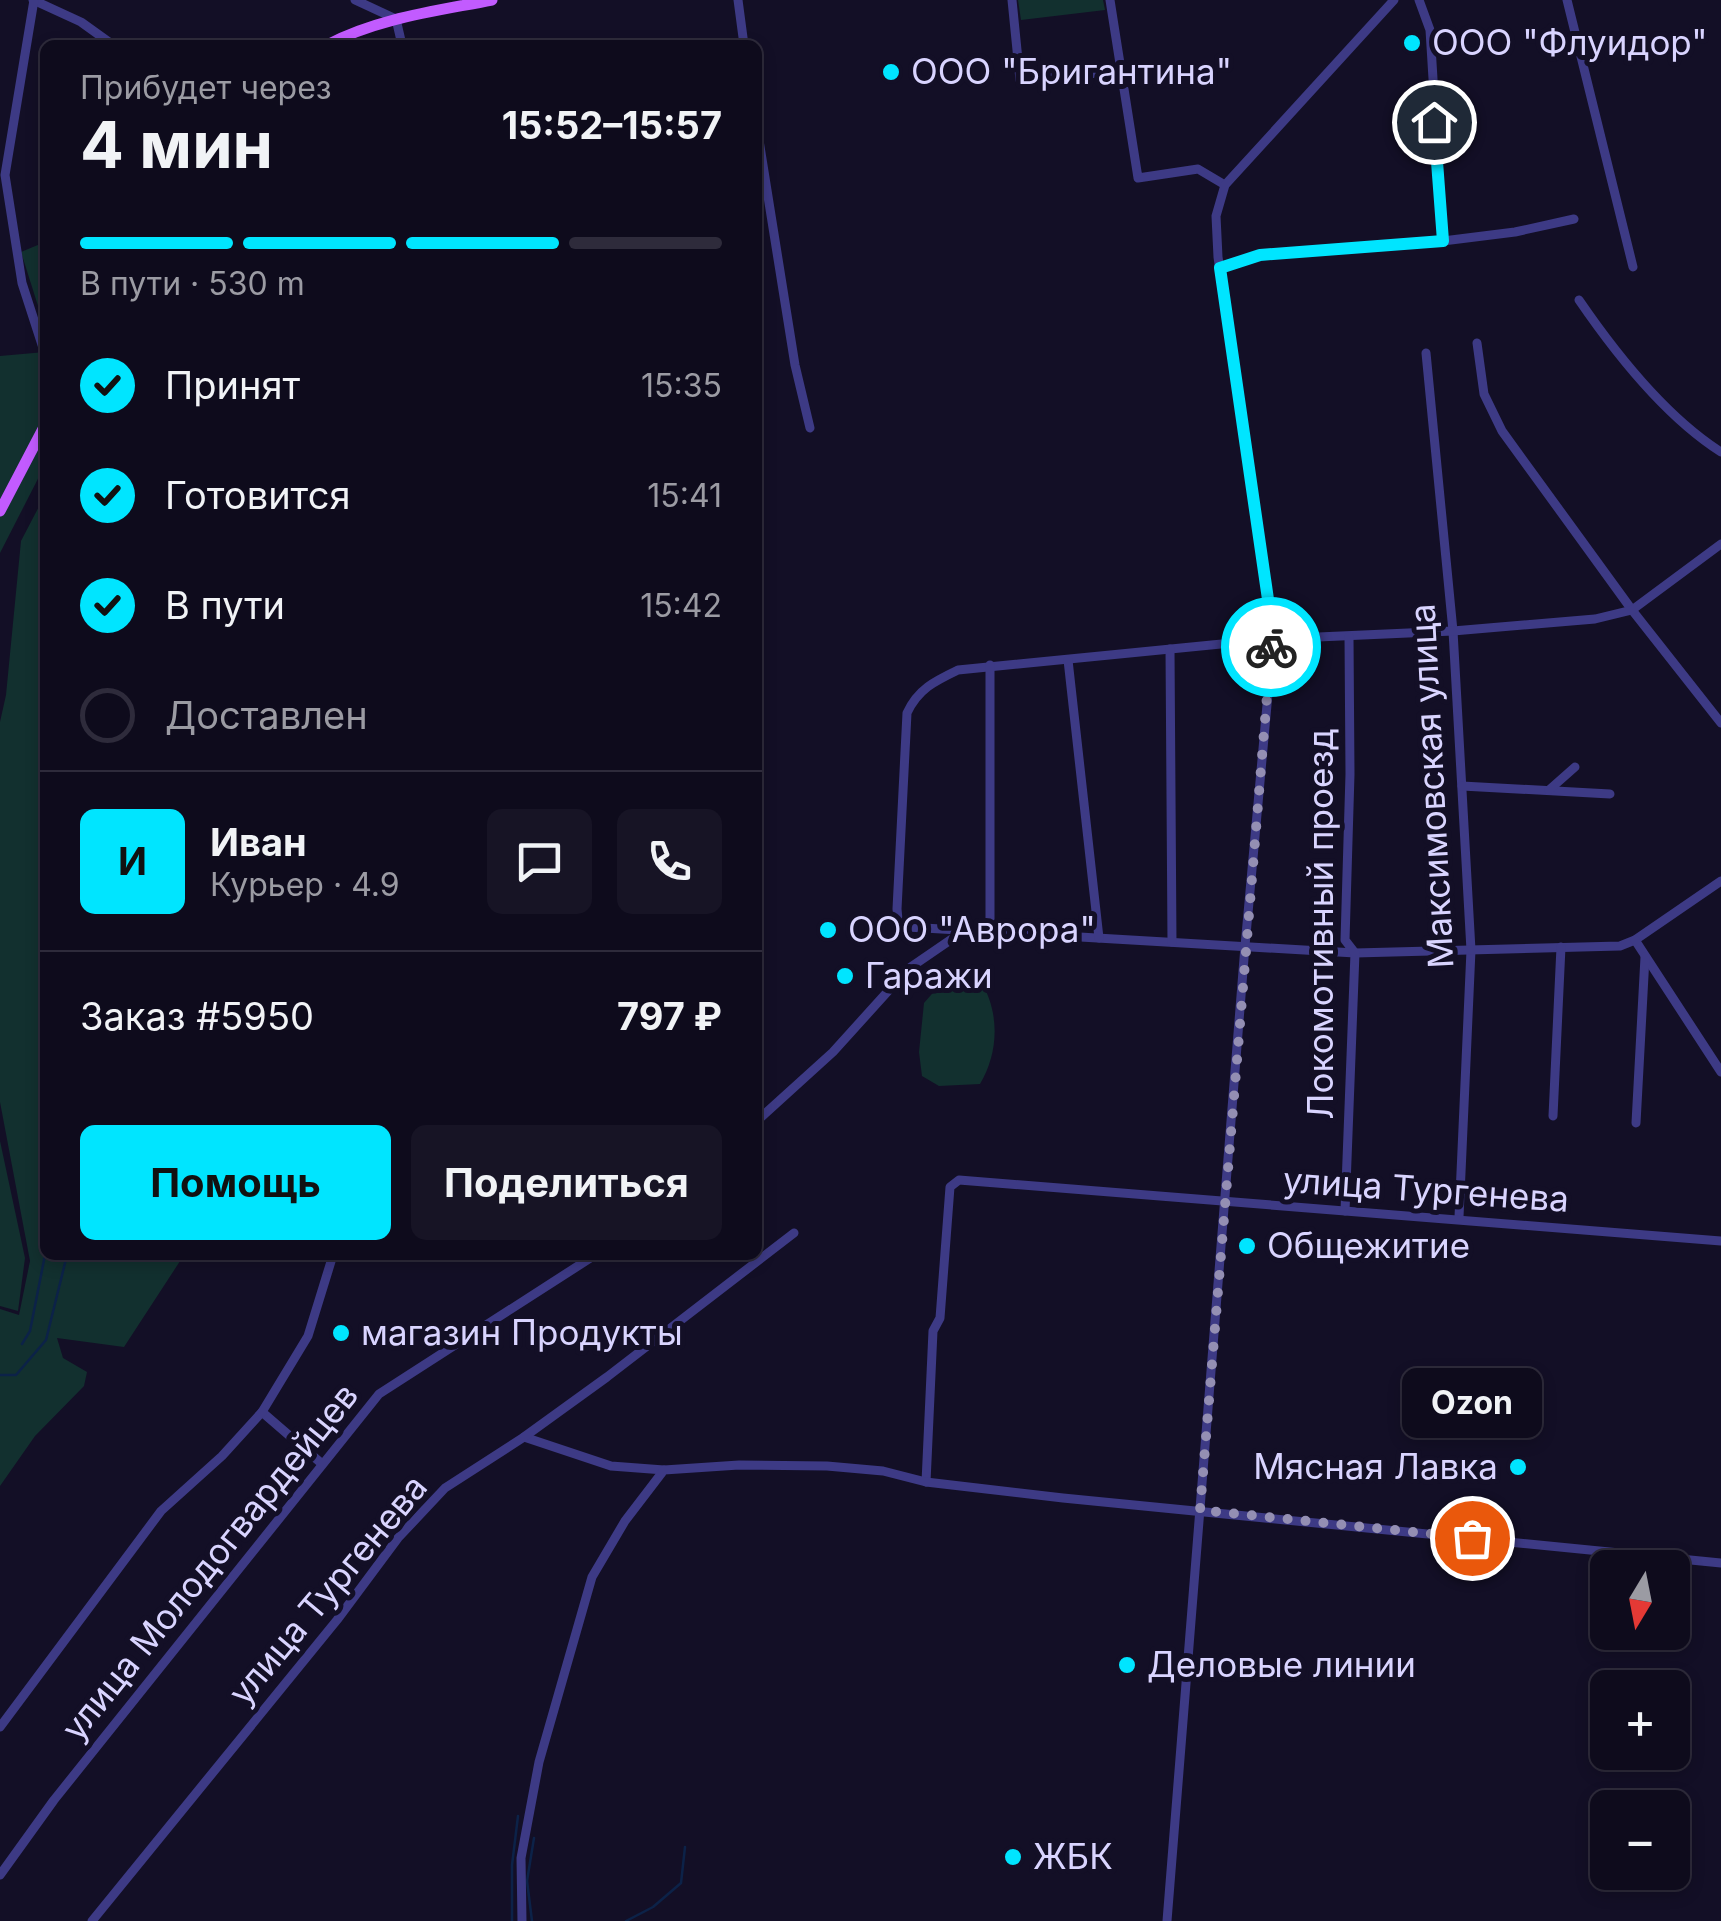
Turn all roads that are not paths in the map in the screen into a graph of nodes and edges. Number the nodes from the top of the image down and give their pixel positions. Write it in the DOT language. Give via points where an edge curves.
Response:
graph roads {
  1 [pos="354,0"];
  2 [pos="492,0"];
  3 [pos="738,0"];
  4 [pos="1012,0"];
  5 [pos="1110,0"];
  6 [pos="1394,0"];
  7 [pos="1419,0"];
  8 [pos="1567,0"];
  9 [pos="34,1"];
  10 [pos="396,20"];
  11 [pos="106,40"];
  12 [pos="337,40"];
  13 [pos="401,40"];
  14 [pos="743,40"];
  15 [pos="1121,71"];
  16 [pos="762,159"];
  17 [pos="1225,184"];
  18 [pos="1574,219"];
  19 [pos="1443,241"];
  20 [pos="1633,266"];
  21 [pos="1220,268"];
  22 [pos="1579,300"];
  23 [pos="40,339"];
  24 [pos="1477,343"];
  25 [pos="1426,354"];
  26 [pos="810,428"];
  27 [pos="40,434"];
  28 [pos="1721,452"];
  29 [pos="0,511"];
  30 [pos="1721,544"];
  31 [pos="1632,610"];
  32 [pos="1453,631"];
  33 [pos="1349,637"];
  34 [pos="1273,639"];
  35 [pos="1170,649"];
  36 [pos="1068,660"];
  37 [pos="990,664"];
  38 [pos="1721,723"];
  39 [pos="1575,767"];
  40 [pos="1462,786"];
  41 [pos="1549,790"];
  42 [pos="1610,794"];
  43 [pos="1719,885"];
  44 [pos="962,932"];
  45 [pos="990,932"];
  46 [pos="1099,938"];
  47 [pos="1635,940"];
  48 [pos="1172,942"];
  49 [pos="1245,946"];
  50 [pos="1560,947"];
  51 [pos="1471,950"];
  52 [pos="1355,953"];
  53 [pos="1645,957"];
  54 [pos="1721,1072"];
  55 [pos="762,1116"];
  56 [pos="1553,1116"];
  57 [pos="1636,1123"];
  58 [pos="1226,1203"];
  59 [pos="1345,1211"];
  60 [pos="1459,1217"];
  61 [pos="794,1233"];
  62 [pos="1721,1240"];
  63 [pos="762,1257"];
  64 [pos="331,1260"];
  65 [pos="588,1260"];
  66 [pos="758,1260"];
  67 [pos="262,1412"];
  68 [pos="524,1437"];
  69 [pos="321,1462"];
  70 [pos="664,1470"];
  71 [pos="926,1482"];
  72 [pos="1200,1510"];
  73 [pos="1721,1563"];
  74 [pos="0,1727"];
  75 [pos="0,1874"];
  76 [pos="92,1921"];
  77 [pos="522,1921"];
  78 [pos="1167,1921"];
  1 -- 10 [label="street"];
  2 -- 10 [label="main road"];
  3 -- 14 [label="street"];
  4 -- 15 [label="street" via="1020,80"];
  5 -- 15 [label="street"];
  6 -- 17 [label="street"];
  7 -- 19 [label="street" via="1430,30"];
  8 -- 20 [label="street"];
  9 -- 11 [label="street"];
  9 -- 23 [label="street" via="5,175 22,283"];
  10 -- 12 [label="main road"];
  10 -- 13 [label="street"];
  15 -- 17 [label="street" via="1138,178 1198,169"];
  16 -- 26 [label="street"];
  17 -- 21 [label="street" via="1216,216"];
  18 -- 19 [label="street"];
  19 -- 21 [label="street" via="1260,255"];
  21 -- 34 [label="street"];
  22 -- 28 [label="street" via="1609,344 1691,433"];
  24 -- 31 [label="street" via="1484,394 1502,432"];
  25 -- 32 [label="street, Максимовская улица"];
  27 -- 29 [label="main road"];
  30 -- 31 [label="street"];
  31 -- 32 [label="street"];
  31 -- 38 [label="street"];
  32 -- 33 [label="street"];
  32 -- 40 [label="street, Максимовская улица"];
  33 -- 34 [label="street"];
  33 -- 52 [label="street, Локомотивный проезд" via="1345,940"];
  34 -- 35 [label="street"];
  34 -- 49 [label="street"];
  35 -- 36 [label="street"];
  35 -- 48 [label="street"];
  36 -- 37 [label="street"];
  36 -- 46 [label="street"];
  37 -- 44 [label="street" via="928,684 907,714 898,920 908,927"];
  37 -- 45 [label="street"];
  39 -- 41 [label="street"];
  40 -- 41 [label="street"];
  40 -- 51 [label="street, Максимовская улица"];
  41 -- 42 [label="street"];
  43 -- 47 [label="street"];
  44 -- 45 [label="street"];
  44 -- 55 [label="street" via="908,969 833,1052"];
  45 -- 46 [label="street"];
  46 -- 48 [label="street"];
  47 -- 50 [label="street"];
  47 -- 53 [label="street"];
  48 -- 49 [label="street"];
  49 -- 52 [label="street"];
  49 -- 58 [label="street"];
  50 -- 51 [label="street"];
  50 -- 56 [label="street"];
  51 -- 52 [label="street"];
  51 -- 60 [label="street, Максимовская улица"];
  52 -- 59 [label="street, Локомотивный проезд"];
  53 -- 54 [label="street"];
  53 -- 57 [label="street"];
  58 -- 59 [label="street, улица Тургенева"];
  58 -- 71 [label="street, улица Тургенева" via="959,1180 950,1186 940,1318 933,1330"];
  58 -- 72 [label="street"];
  59 -- 60 [label="street, улица Тургенева"];
  60 -- 62 [label="street, улица Тургенева"];
  61 -- 63 [label="street, улица Тургенева"];
  64 -- 67 [label="street" via="308,1336"];
  65 -- 69 [label="street, улица Молодогвардейцев" via="379,1394"];
  66 -- 68 [label="street, улица Тургенева"];
  67 -- 69 [label="street"];
  67 -- 74 [label="street" via="161,1511"];
  68 -- 70 [label="street" via="610,1466"];
  68 -- 76 [label="street, улица Тургенева" via="445,1488 398,1538"];
  69 -- 75 [label="street, улица Молодогвардейцев"];
  70 -- 71 [label="street" via="827,1466"];
  70 -- 77 [label="street" via="592,1577 538,1762 521,1858"];
  71 -- 72 [label="street"];
  72 -- 73 [label="street"];
  72 -- 78 [label="street"];
}
